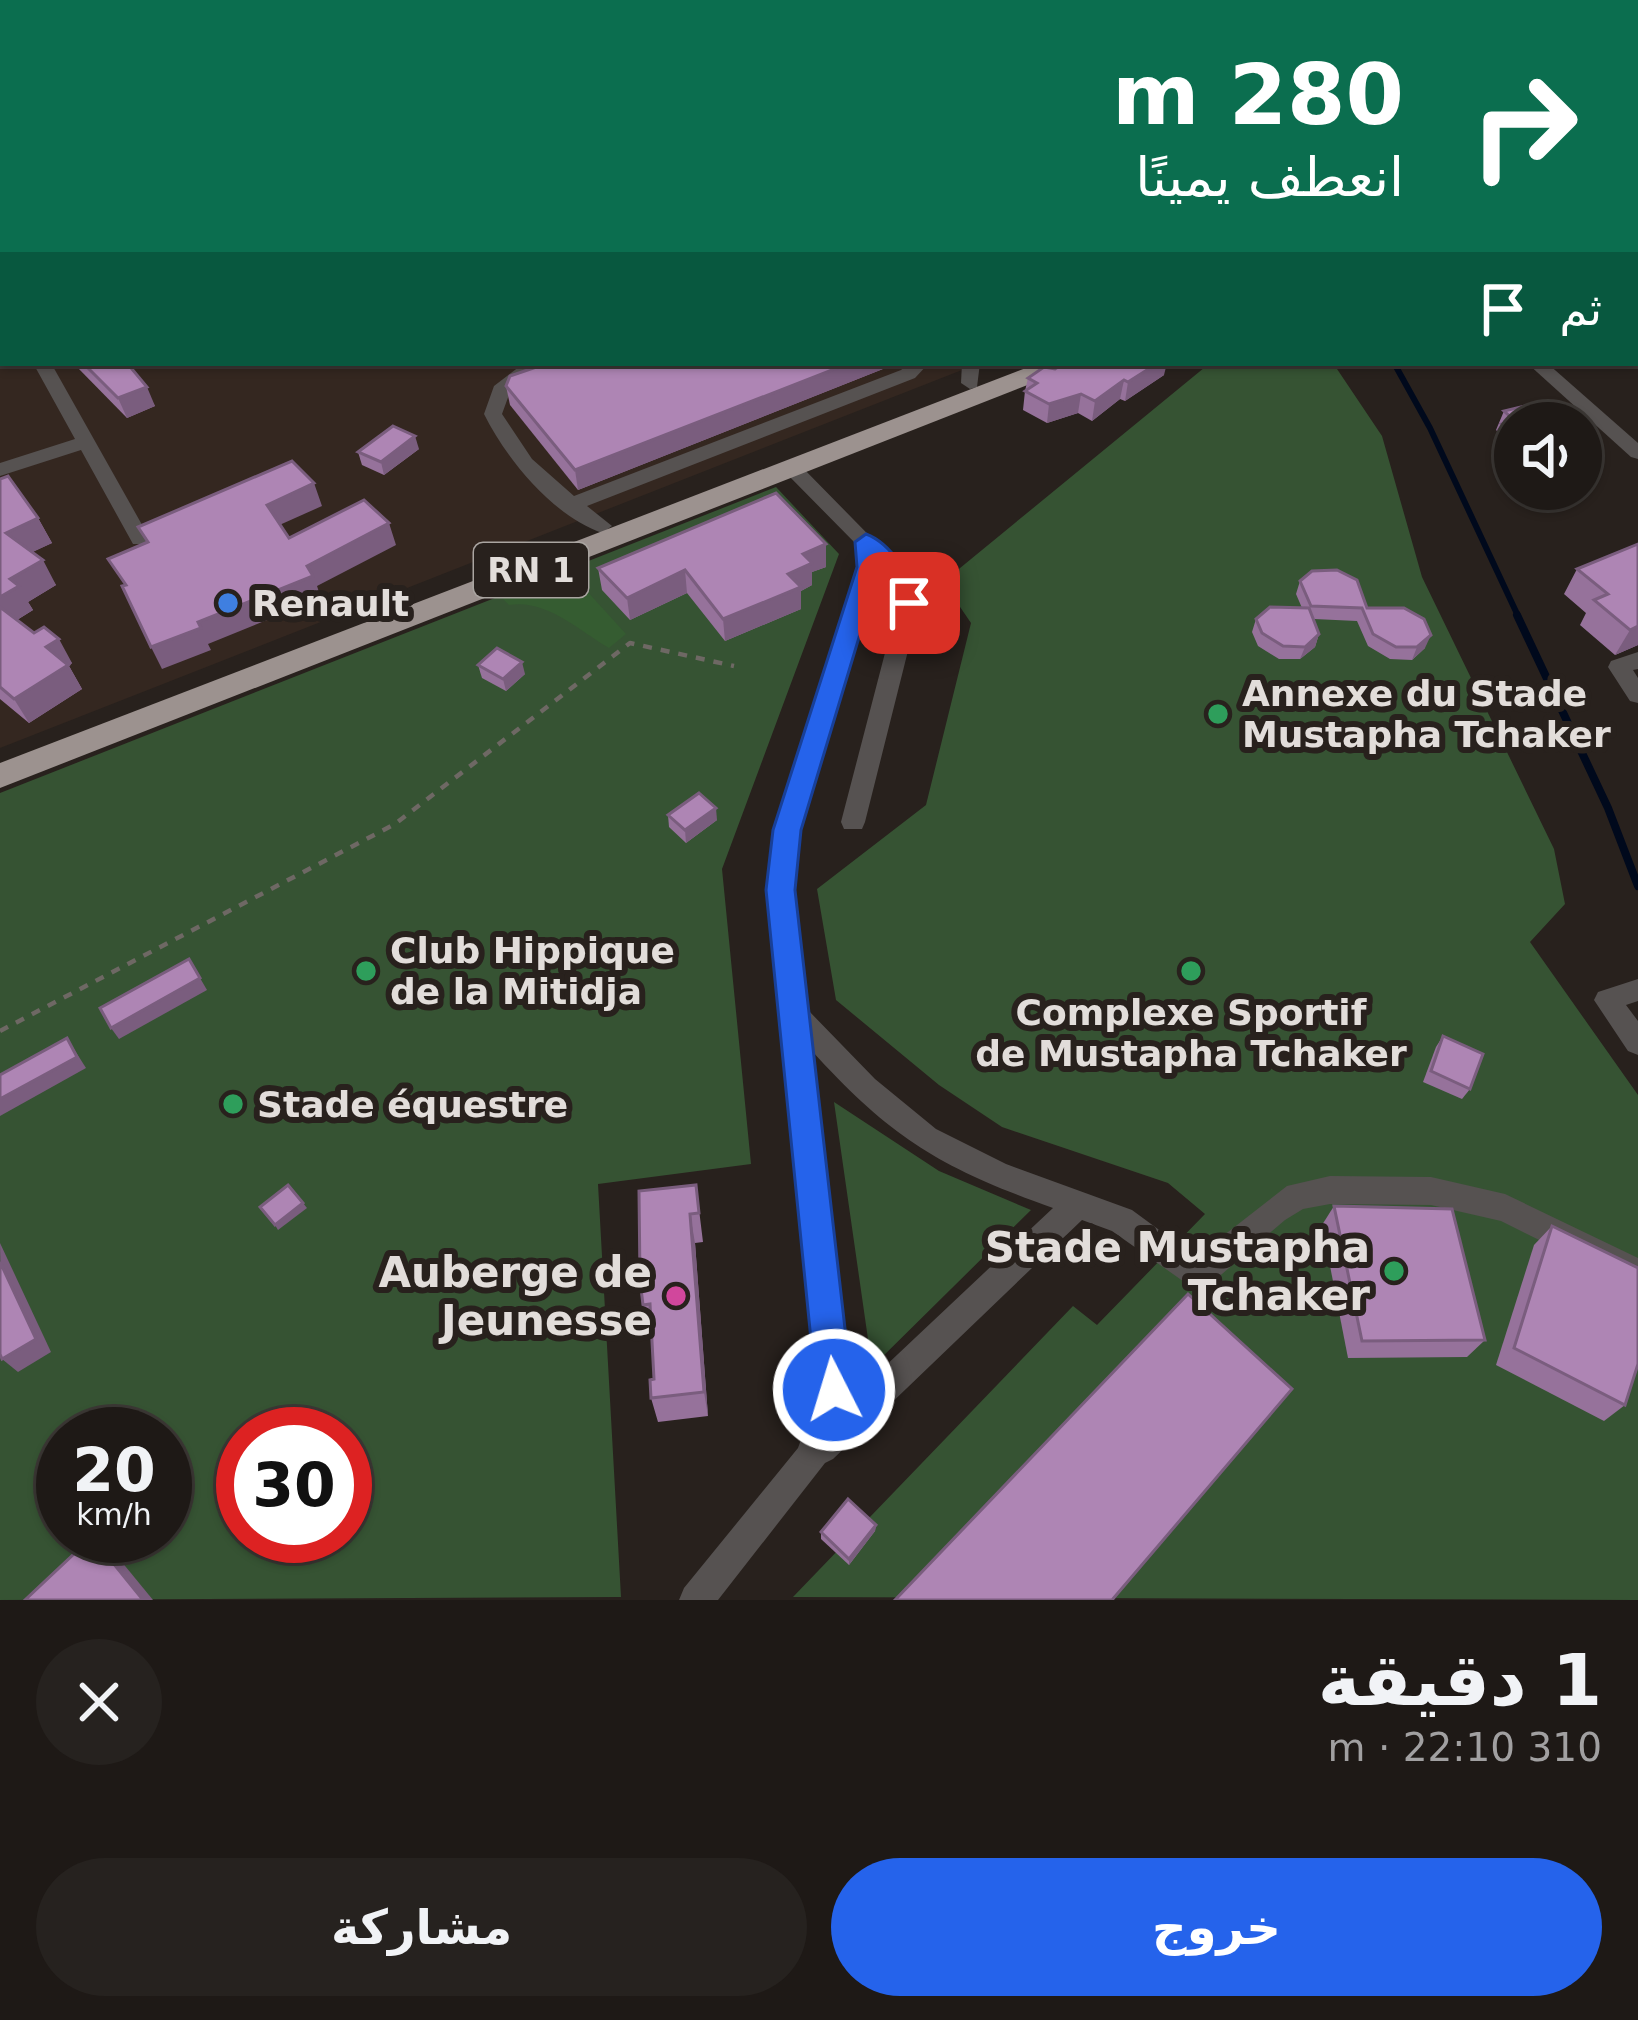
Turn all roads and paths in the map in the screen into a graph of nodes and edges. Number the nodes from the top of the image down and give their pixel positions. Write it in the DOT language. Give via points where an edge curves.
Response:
graph roads {
  1 [pos="44,366"];
  2 [pos="531,366"];
  3 [pos="917,366"];
  4 [pos="1007,366"];
  5 [pos="1053,366"];
  6 [pos="1540,366"];
  7 [pos="971,373"];
  8 [pos="86,442"];
  9 [pos="1633,444"];
  10 [pos="793,469"];
  11 [pos="0,470"];
  12 [pos="571,506"];
  13 [pos="602,526"];
  14 [pos="140,538"];
  15 [pos="866,542"];
  16 [pos="1638,660"];
  17 [pos="734,667"];
  18 [pos="1638,695"];
  19 [pos="0,757"];
  20 [pos="0,776"];
  21 [pos="853,822"];
  22 [pos="1638,990"];
  23 [pos="791,1010"];
  24 [pos="0,1031"];
  25 [pos="1638,1043"];
  26 [pos="1078,1204"];
  27 [pos="1638,1274"];
  28 [pos="811,1458"];
  29 [pos="696,1600"];
  1 -- 8 [label="street"];
  2 -- 12 [label="street" via="501,390 493,413 531,469"];
  3 -- 12 [label="street"];
  4 -- 7 [label="highway, RN 1"];
  5 -- 10 [label="highway, RN 1"];
  6 -- 9 [label="street"];
  7 -- 13 [label="highway, RN 1"];
  8 -- 11 [label="street"];
  8 -- 14 [label="street"];
  10 -- 15 [label="street"];
  10 -- 20 [label="highway, RN 1"];
  12 -- 13 [label="street"];
  13 -- 19 [label="highway, RN 1"];
  15 -- 21 [label="street" via="909,603"];
  15 -- 23 [label="street" via="868,567 787,830 781,890"];
  16 -- 18 [label="street" via="1619,667"];
  17 -- 24 [label="path" via="630,644 395,824"];
  22 -- 25 [label="street" via="1607,1000"];
  23 -- 26 [label="street" via="908,1125 948,1152"];
  23 -- 28 [label="street" via="833,1366 830,1414"];
  26 -- 27 [label="street" via="1122,1220 1197,1276 1297,1196 1330,1190 1431,1191 1505,1208"];
  26 -- 28 [label="street"];
  28 -- 29 [label="street"];
}
